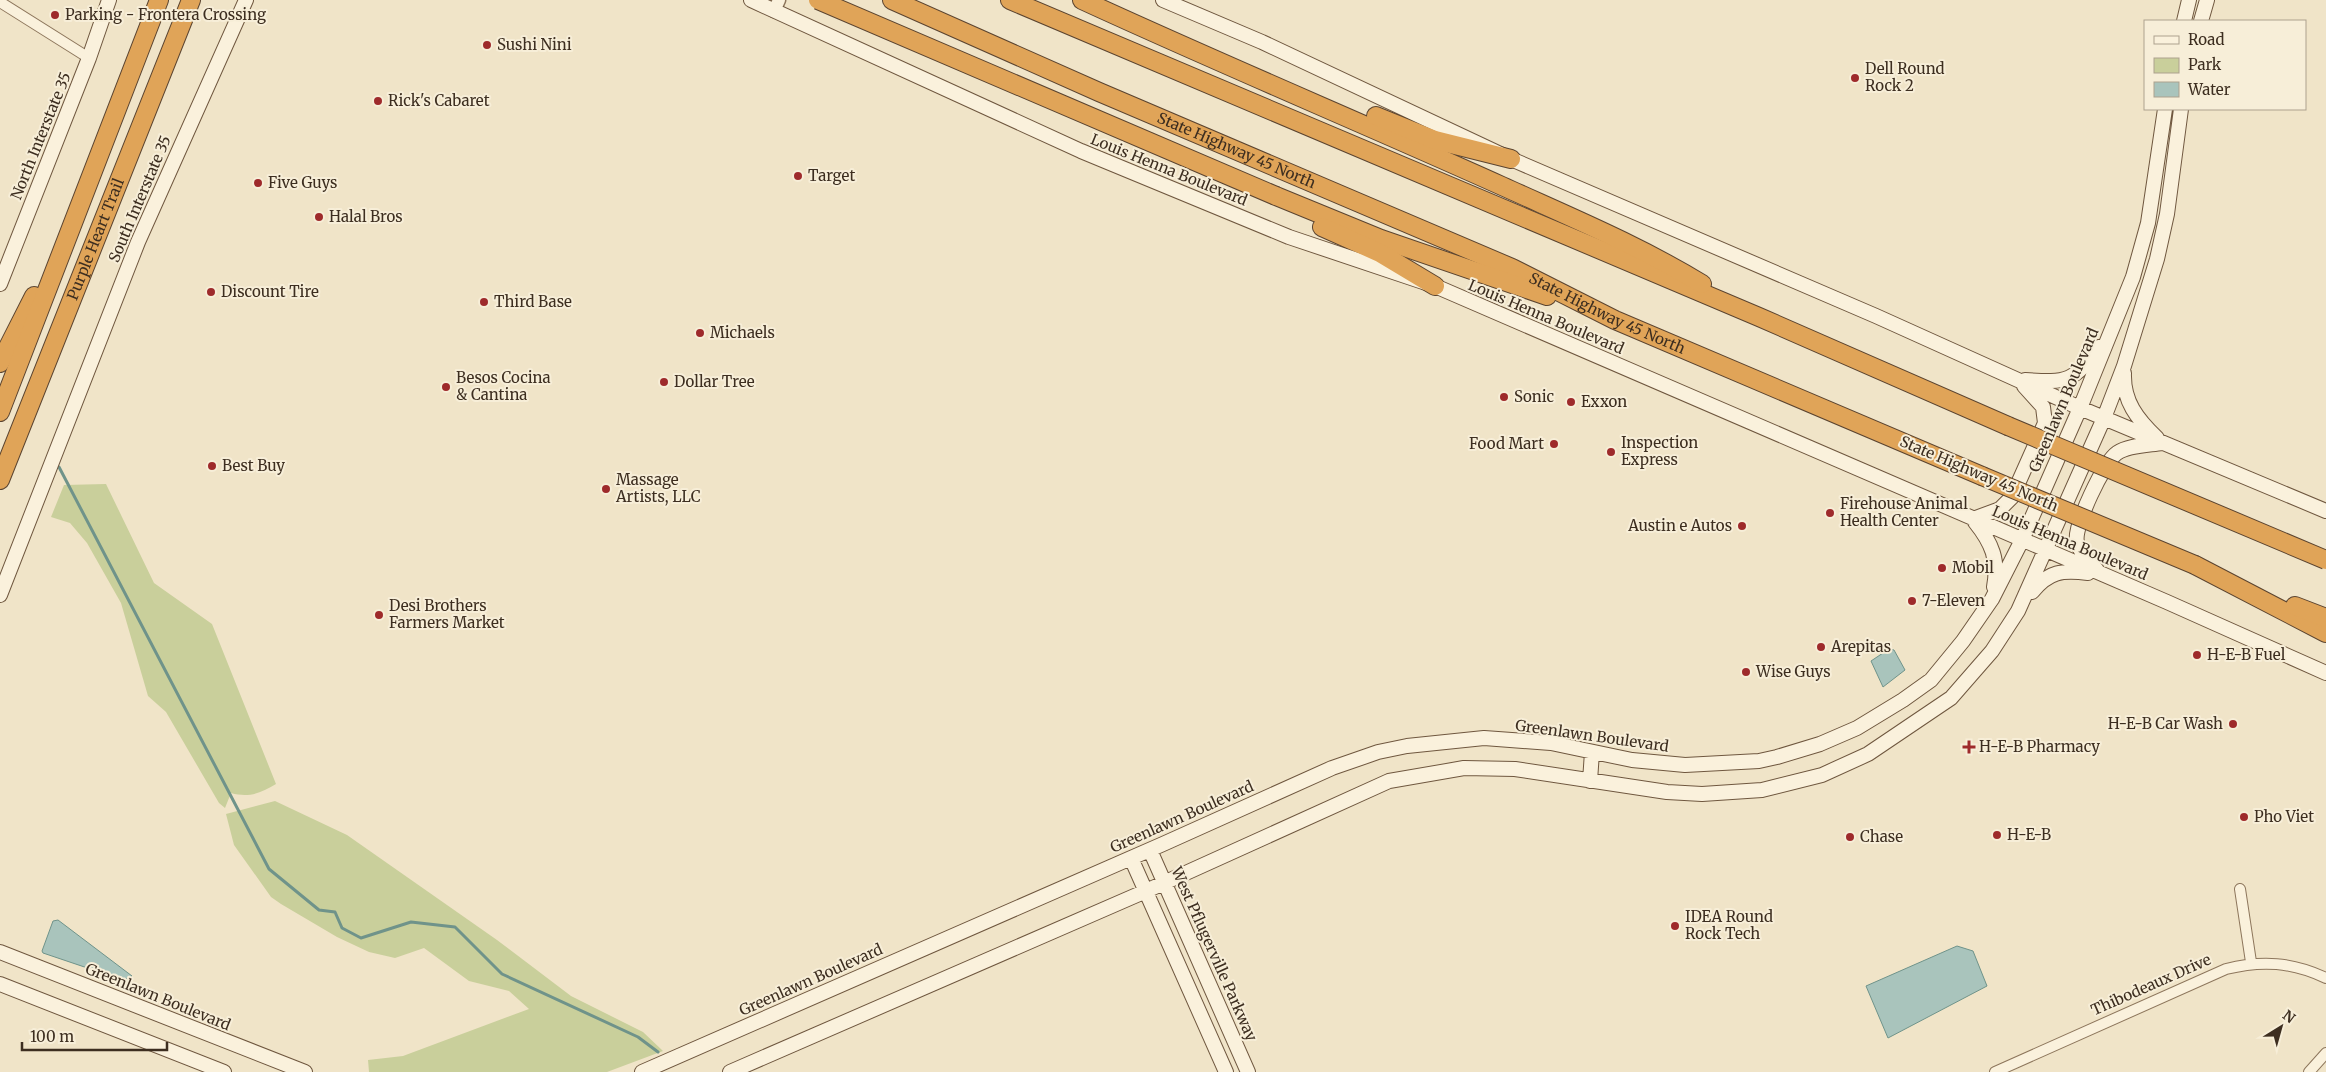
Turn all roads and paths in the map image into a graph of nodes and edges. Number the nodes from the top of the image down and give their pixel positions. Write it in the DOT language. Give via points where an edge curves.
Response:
graph roads {
  1 [pos="109,0"];
  2 [pos="159,0"];
  3 [pos="191,0"];
  4 [pos="246,0"];
  5 [pos="751,0"];
  6 [pos="818,0"];
  7 [pos="823,0"];
  8 [pos="892,0"];
  9 [pos="1010,0"];
  10 [pos="1082,0"];
  11 [pos="1105,0"];
  12 [pos="1163,0"];
  13 [pos="2190,0"];
  14 [pos="2206,0"];
  15 [pos="0,2"];
  16 [pos="777,6"];
  17 [pos="2184,20"];
  18 [pos="2201,20"];
  19 [pos="89,58"];
  20 [pos="2165,110"];
  21 [pos="2181,110"];
  22 [pos="1511,159"];
  23 [pos="79,208"];
  24 [pos="2148,223"];
  25 [pos="2157,259"];
  26 [pos="0,284"];
  27 [pos="1435,286"];
  28 [pos="1759,317"];
  29 [pos="1615,320"];
  30 [pos="2110,332"];
  31 [pos="0,363"];
  32 [pos="2124,366"];
  33 [pos="2016,379"];
  34 [pos="2080,408"];
  35 [pos="0,412"];
  36 [pos="2104,418"];
  37 [pos="2163,443"];
  38 [pos="0,480"];
  39 [pos="2326,511"];
  40 [pos="1973,519"];
  41 [pos="2022,540"];
  42 [pos="2045,551"];
  43 [pos="2324,559"];
  44 [pos="2195,566"];
  45 [pos="2103,576"];
  46 [pos="0,595"];
  47 [pos="1992,599"];
  48 [pos="2018,612"];
  49 [pos="2326,618"];
  50 [pos="2326,633"];
  51 [pos="2326,673"];
  52 [pos="1592,752"];
  53 [pos="1590,781"];
  54 [pos="1150,850"];
  55 [pos="1131,858"];
  56 [pos="1164,882"];
  57 [pos="2240,890"];
  58 [pos="1146,891"];
  59 [pos="0,952"];
  60 [pos="2251,962"];
  61 [pos="2326,978"];
  62 [pos="0,984"];
  63 [pos="2326,1053"];
  64 [pos="224,1072"];
  65 [pos="305,1072"];
  66 [pos="642,1072"];
  67 [pos="730,1072"];
  68 [pos="1226,1072"];
  69 [pos="1248,1072"];
  70 [pos="1995,1072"];
  71 [pos="2309,1072"];
  1 -- 19 [label="main road, North Interstate 35"];
  2 -- 23 [label="highway, Purple Heart Trail"];
  3 -- 38 [label="highway, Purple Heart Trail"];
  4 -- 46 [label="main road, South Interstate 35" via="141,234"];
  5 -- 16 [label="main road, Louis Henna Boulevard"];
  6 -- 29 [label="highway, bridge" via="1112,128 1381,239"];
  7 -- 27 [label="highway, bridge" via="999,84 1380,253"];
  8 -- 29 [label="highway, State Highway 45 North" via="1512,268"];
  9 -- 28 [label="highway"];
  10 -- 28 [label="highway" via="1364,123 1665,261"];
  11 -- 22 [label="highway" via="1239,62 1435,140"];
  12 -- 22 [label="main road" via="1262,42"];
  13 -- 17 [label="main road"];
  14 -- 18 [label="main road"];
  15 -- 19 [label="street"];
  16 -- 27 [label="main road, Louis Henna Boulevard" via="1081,151 1289,237"];
  19 -- 26 [label="main road, North Interstate 35"];
  20 -- 24 [label="main road, Greenlawn Boulevard"];
  21 -- 25 [label="main road" via="2167,214"];
  22 -- 33 [label="main road"];
  23 -- 31 [label="highway"];
  23 -- 35 [label="highway, Purple Heart Trail"];
  24 -- 25 [label="main road" via="2158,241"];
  24 -- 30 [label="main road, Greenlawn Boulevard" via="2133,277"];
  25 -- 32 [label="main road"];
  27 -- 40 [label="main road, Louis Henna Boulevard"];
  28 -- 43 [label="highway, bridge"];
  29 -- 44 [label="highway, State Highway 45 North, bridge"];
  30 -- 33 [label="main road" via="2083,369 2068,379 2056,382"];
  30 -- 34 [label="main road, Greenlawn Boulevard"];
  32 -- 36 [label="main road"];
  32 -- 37 [label="main road" via="2130,406 2138,419"];
  33 -- 34 [label="main road"];
  33 -- 40 [label="main road" via="2043,407 2045,423 2012,498 2000,509"];
  34 -- 36 [label="main road"];
  34 -- 41 [label="main road, Greenlawn Boulevard"];
  36 -- 37 [label="main road"];
  36 -- 42 [label="main road"];
  37 -- 39 [label="main road"];
  37 -- 45 [label="main road" via="2118,452 2108,462 2080,523 2077,542 2086,558"];
  40 -- 41 [label="main road, Louis Henna Boulevard"];
  40 -- 47 [label="main road" via="1993,552 1997,570"];
  41 -- 42 [label="main road, Louis Henna Boulevard"];
  41 -- 47 [label="main road, Greenlawn Boulevard"];
  42 -- 45 [label="main road, Louis Henna Boulevard"];
  42 -- 48 [label="main road"];
  44 -- 49 [label="highway, State Highway 45 North"];
  44 -- 50 [label="highway"];
  45 -- 48 [label="main road" via="2056,572 2041,580"];
  45 -- 51 [label="main road, Louis Henna Boulevard"];
  47 -- 52 [label="main road, Greenlawn Boulevard" via="1963,642 1931,680 1857,728 1820,744 1777,758 1696,766 1632,760"];
  48 -- 53 [label="main road" via="1992,651 1951,698 1868,754 1822,775 1762,790 1702,794"];
  52 -- 53 [label="main road"];
  52 -- 54 [label="main road, Greenlawn Boulevard" via="1551,743 1484,738 1378,752 1332,768"];
  53 -- 56 [label="main road" via="1515,769 1464,768 1390,781"];
  54 -- 55 [label="main road, Greenlawn Boulevard"];
  54 -- 56 [label="main road, West Pflugerville Parkway"];
  55 -- 58 [label="main road"];
  55 -- 66 [label="main road, Greenlawn Boulevard"];
  56 -- 58 [label="main road"];
  56 -- 69 [label="main road, West Pflugerville Parkway"];
  57 -- 60 [label="street"];
  58 -- 67 [label="main road"];
  58 -- 68 [label="main road"];
  59 -- 65 [label="main road, Greenlawn Boulevard"];
  60 -- 61 [label="street, Thibodeaux Drive" via="2311,971"];
  60 -- 70 [label="street, Thibodeaux Drive" via="2207,976"];
  62 -- 64 [label="main road"];
  63 -- 71 [label="street"];
}
